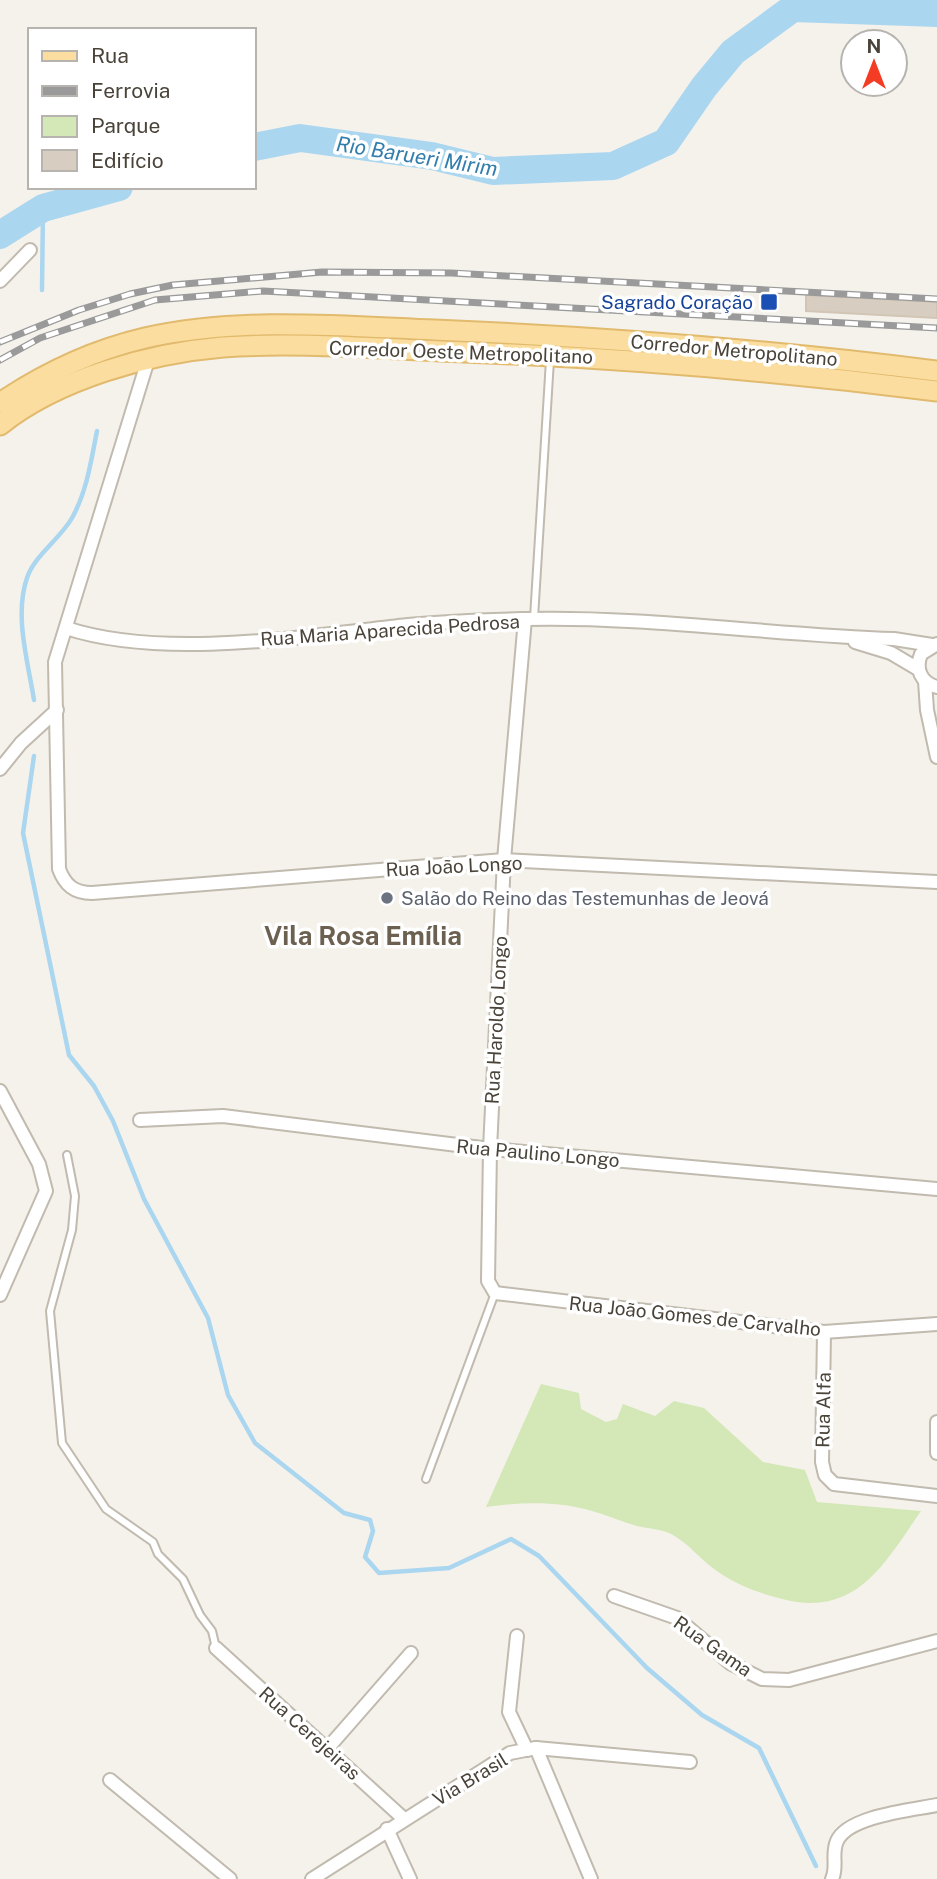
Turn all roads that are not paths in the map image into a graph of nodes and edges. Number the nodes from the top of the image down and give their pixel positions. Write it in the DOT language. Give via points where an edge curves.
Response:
graph roads {
  1 [pos="30,250"];
  2 [pos="0,281"];
  3 [pos="264,324"];
  4 [pos="550,355"];
  5 [pos="148,360"];
  6 [pos="937,371"];
  7 [pos="937,391"];
  8 [pos="0,403"];
  9 [pos="0,425"];
  10 [pos="529,619"];
  11 [pos="66,628"];
  12 [pos="841,637"];
  13 [pos="934,644"];
  14 [pos="918,668"];
  15 [pos="931,684"];
  16 [pos="57,710"];
  17 [pos="937,750"];
  18 [pos="0,769"];
  19 [pos="504,860"];
  20 [pos="937,882"];
  21 [pos="0,1091"];
  22 [pos="140,1119"];
  23 [pos="490,1149"];
  24 [pos="67,1154"];
  25 [pos="937,1189"];
  26 [pos="495,1293"];
  27 [pos="0,1294"];
  28 [pos="937,1324"];
  29 [pos="824,1332"];
  30 [pos="937,1422"];
  31 [pos="937,1453"];
  32 [pos="426,1479"];
  33 [pos="937,1496"];
  34 [pos="614,1596"];
  35 [pos="517,1636"];
  36 [pos="937,1641"];
  37 [pos="216,1648"];
  38 [pos="411,1653"];
  39 [pos="327,1749"];
  40 [pos="532,1749"];
  41 [pos="690,1762"];
  42 [pos="110,1780"];
  43 [pos="937,1805"];
  44 [pos="404,1819"];
  45 [pos="387,1829"];
  46 [pos="834,1877"];
  47 [pos="230,1879"];
  48 [pos="312,1879"];
  49 [pos="410,1879"];
  50 [pos="591,1879"];
  1 -- 2 [label="street"];
  3 -- 5 [label="main road" via="158,348"];
  3 -- 6 [label="main road, Corredor Metropolitano" via="574,337 806,355"];
  3 -- 8 [label="main road, Corredor Metropolitano" via="145,338 62,367"];
  4 -- 5 [label="main road, Corredor Oeste Metropolitano" via="222,347"];
  4 -- 7 [label="main road, Corredor Oeste Metropolitano" via="804,374"];
  4 -- 10 [label="lane"];
  5 -- 9 [label="main road, Corredor Oeste Metropolitano" via="73,382"];
  5 -- 11 [label="street"];
  10 -- 11 [label="street, Rua Maria Aparecida Pedrosa" via="411,624 285,640 165,642 92,636"];
  10 -- 12 [label="street, Rua Maria Aparecida Pedrosa" via="608,619"];
  10 -- 19 [label="street, Rua Haroldo Longo"];
  11 -- 16 [label="street" via="55,662"];
  12 -- 13 [label="street, Rua Maria Aparecida Pedrosa"];
  12 -- 14 [label="street, Rua Maria Aparecida Pedrosa" via="891,653"];
  13 -- 14 [label="street" via="921,654"];
  14 -- 15 [label="street"];
  15 -- 17 [label="street" via="927,710"];
  16 -- 18 [label="street"];
  16 -- 19 [label="street, Rua João Longo" via="62,877 75,891"];
  19 -- 20 [label="street, Rua João Longo"];
  19 -- 23 [label="street, Rua Haroldo Longo"];
  21 -- 27 [label="street" via="39,1164 46,1191"];
  22 -- 23 [label="street, Rua Paulino Longo" via="223,1116"];
  23 -- 25 [label="street, Rua Paulino Longo"];
  23 -- 26 [label="street, Rua Haroldo Longo" via="486,1269"];
  24 -- 37 [label="lane" via="75,1196 72,1230 50,1311 62,1443 106,1509 153,1542 158,1554 183,1579 212,1631"];
  26 -- 29 [label="street, Rua João Gomes de Carvalho"];
  26 -- 32 [label="lane"];
  28 -- 29 [label="street, Rua João Gomes de Carvalho"];
  29 -- 33 [label="street, Rua Alfa" via="825,1475 834,1484"];
  30 -- 31 [label="street"];
  34 -- 36 [label="street, Rua Gama" via="677,1618 730,1662 762,1679 789,1680"];
  35 -- 40 [label="street" via="509,1712"];
  37 -- 39 [label="street, Rua Cerejeiras"];
  38 -- 39 [label="street"];
  39 -- 44 [label="street, Rua Cerejeiras"];
  40 -- 41 [label="street, Via Brasil"];
  40 -- 44 [label="street, Via Brasil" via="510,1753"];
  40 -- 50 [label="street"];
  42 -- 47 [label="street"];
  43 -- 46 [label="street" via="867,1820 844,1832 835,1849"];
  44 -- 45 [label="street, Via Brasil"];
  45 -- 48 [label="street, Via Brasil"];
  45 -- 49 [label="street"];
}
